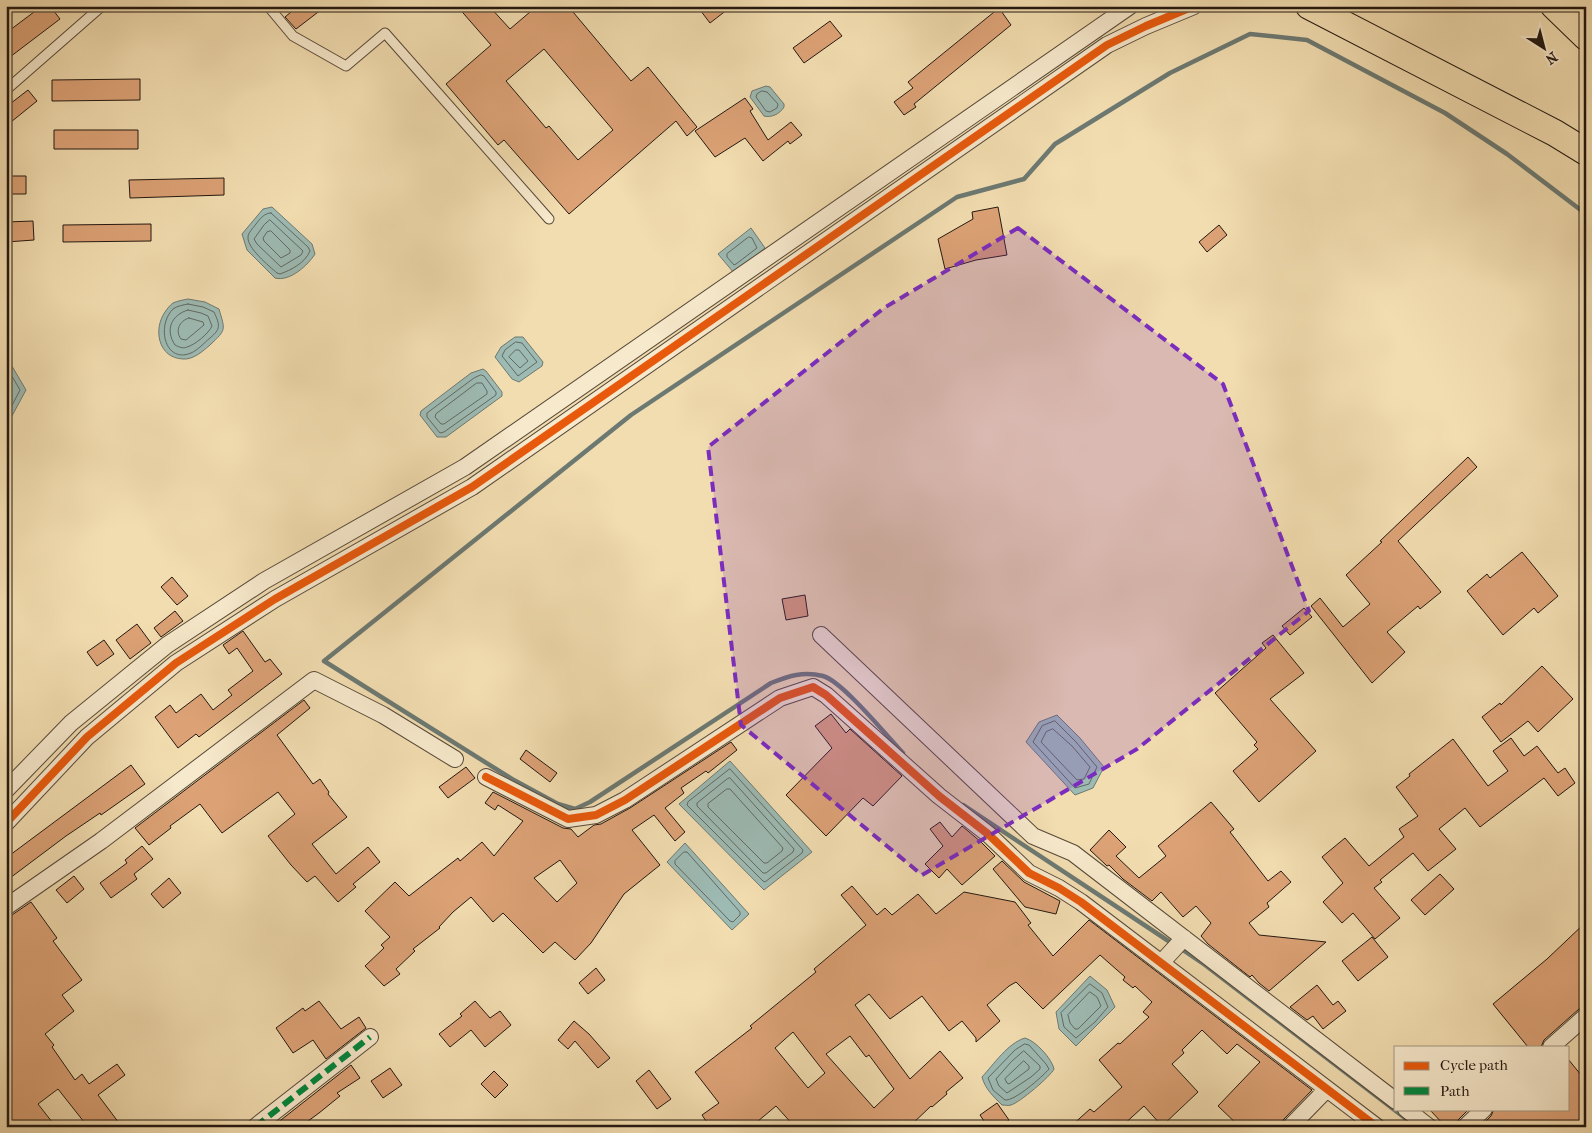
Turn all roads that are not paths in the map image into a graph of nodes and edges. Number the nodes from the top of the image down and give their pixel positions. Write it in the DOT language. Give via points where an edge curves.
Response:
graph roads {
  1 [pos="102,6"];
  2 [pos="268,6"];
  3 [pos="1130,6"];
  4 [pos="1194,6"];
  5 [pos="1309,6"];
  6 [pos="1554,6"];
  7 [pos="1580,6"];
  8 [pos="1586,12"];
  9 [pos="1586,37"];
  10 [pos="6,90"];
  11 [pos="1586,152"];
  12 [pos="550,219"];
  13 [pos="821,635"];
  14 [pos="455,759"];
  15 [pos="486,777"];
  16 [pos="6,790"];
  17 [pos="6,823"];
  18 [pos="6,907"];
  19 [pos="1184,938"];
  20 [pos="1160,963"];
  21 [pos="1586,1016"];
  22 [pos="370,1037"];
  23 [pos="1552,1046"];
  24 [pos="1327,1089"];
  25 [pos="1394,1099"];
  26 [pos="1407,1110"];
  27 [pos="1483,1110"];
  28 [pos="255,1127"];
  29 [pos="1290,1127"];
  30 [pos="1377,1127"];
  31 [pos="1429,1127"];
  32 [pos="1465,1127"];
  1 -- 10 [label="lane"];
  2 -- 12 [label="lane" via="292,36 346,66 385,33"];
  3 -- 16 [label="street" via="465,467 264,581 167,645 72,723"];
  4 -- 17 [label="street" via="1107,45 472,487 275,599 176,663 87,737"];
  5 -- 11 [label="main road"];
  6 -- 9 [label="main road"];
  7 -- 8 [label="main road"];
  13 -- 19 [label="street" via="1033,836 1073,853"];
  14 -- 18 [label="street" via="383,715 314,680 101,841"];
  15 -- 20 [label="street" via="568,819 596,815 625,800 780,698 813,687 988,834 1028,873 1081,902"];
  19 -- 20 [label="street"];
  19 -- 25 [label="street"];
  20 -- 24 [label="street"];
  21 -- 23 [label="street"];
  22 -- 28 [label="street"];
  24 -- 29 [label="street"];
  24 -- 30 [label="street"];
  26 -- 31 [label="street"];
  27 -- 32 [label="street"];
}
